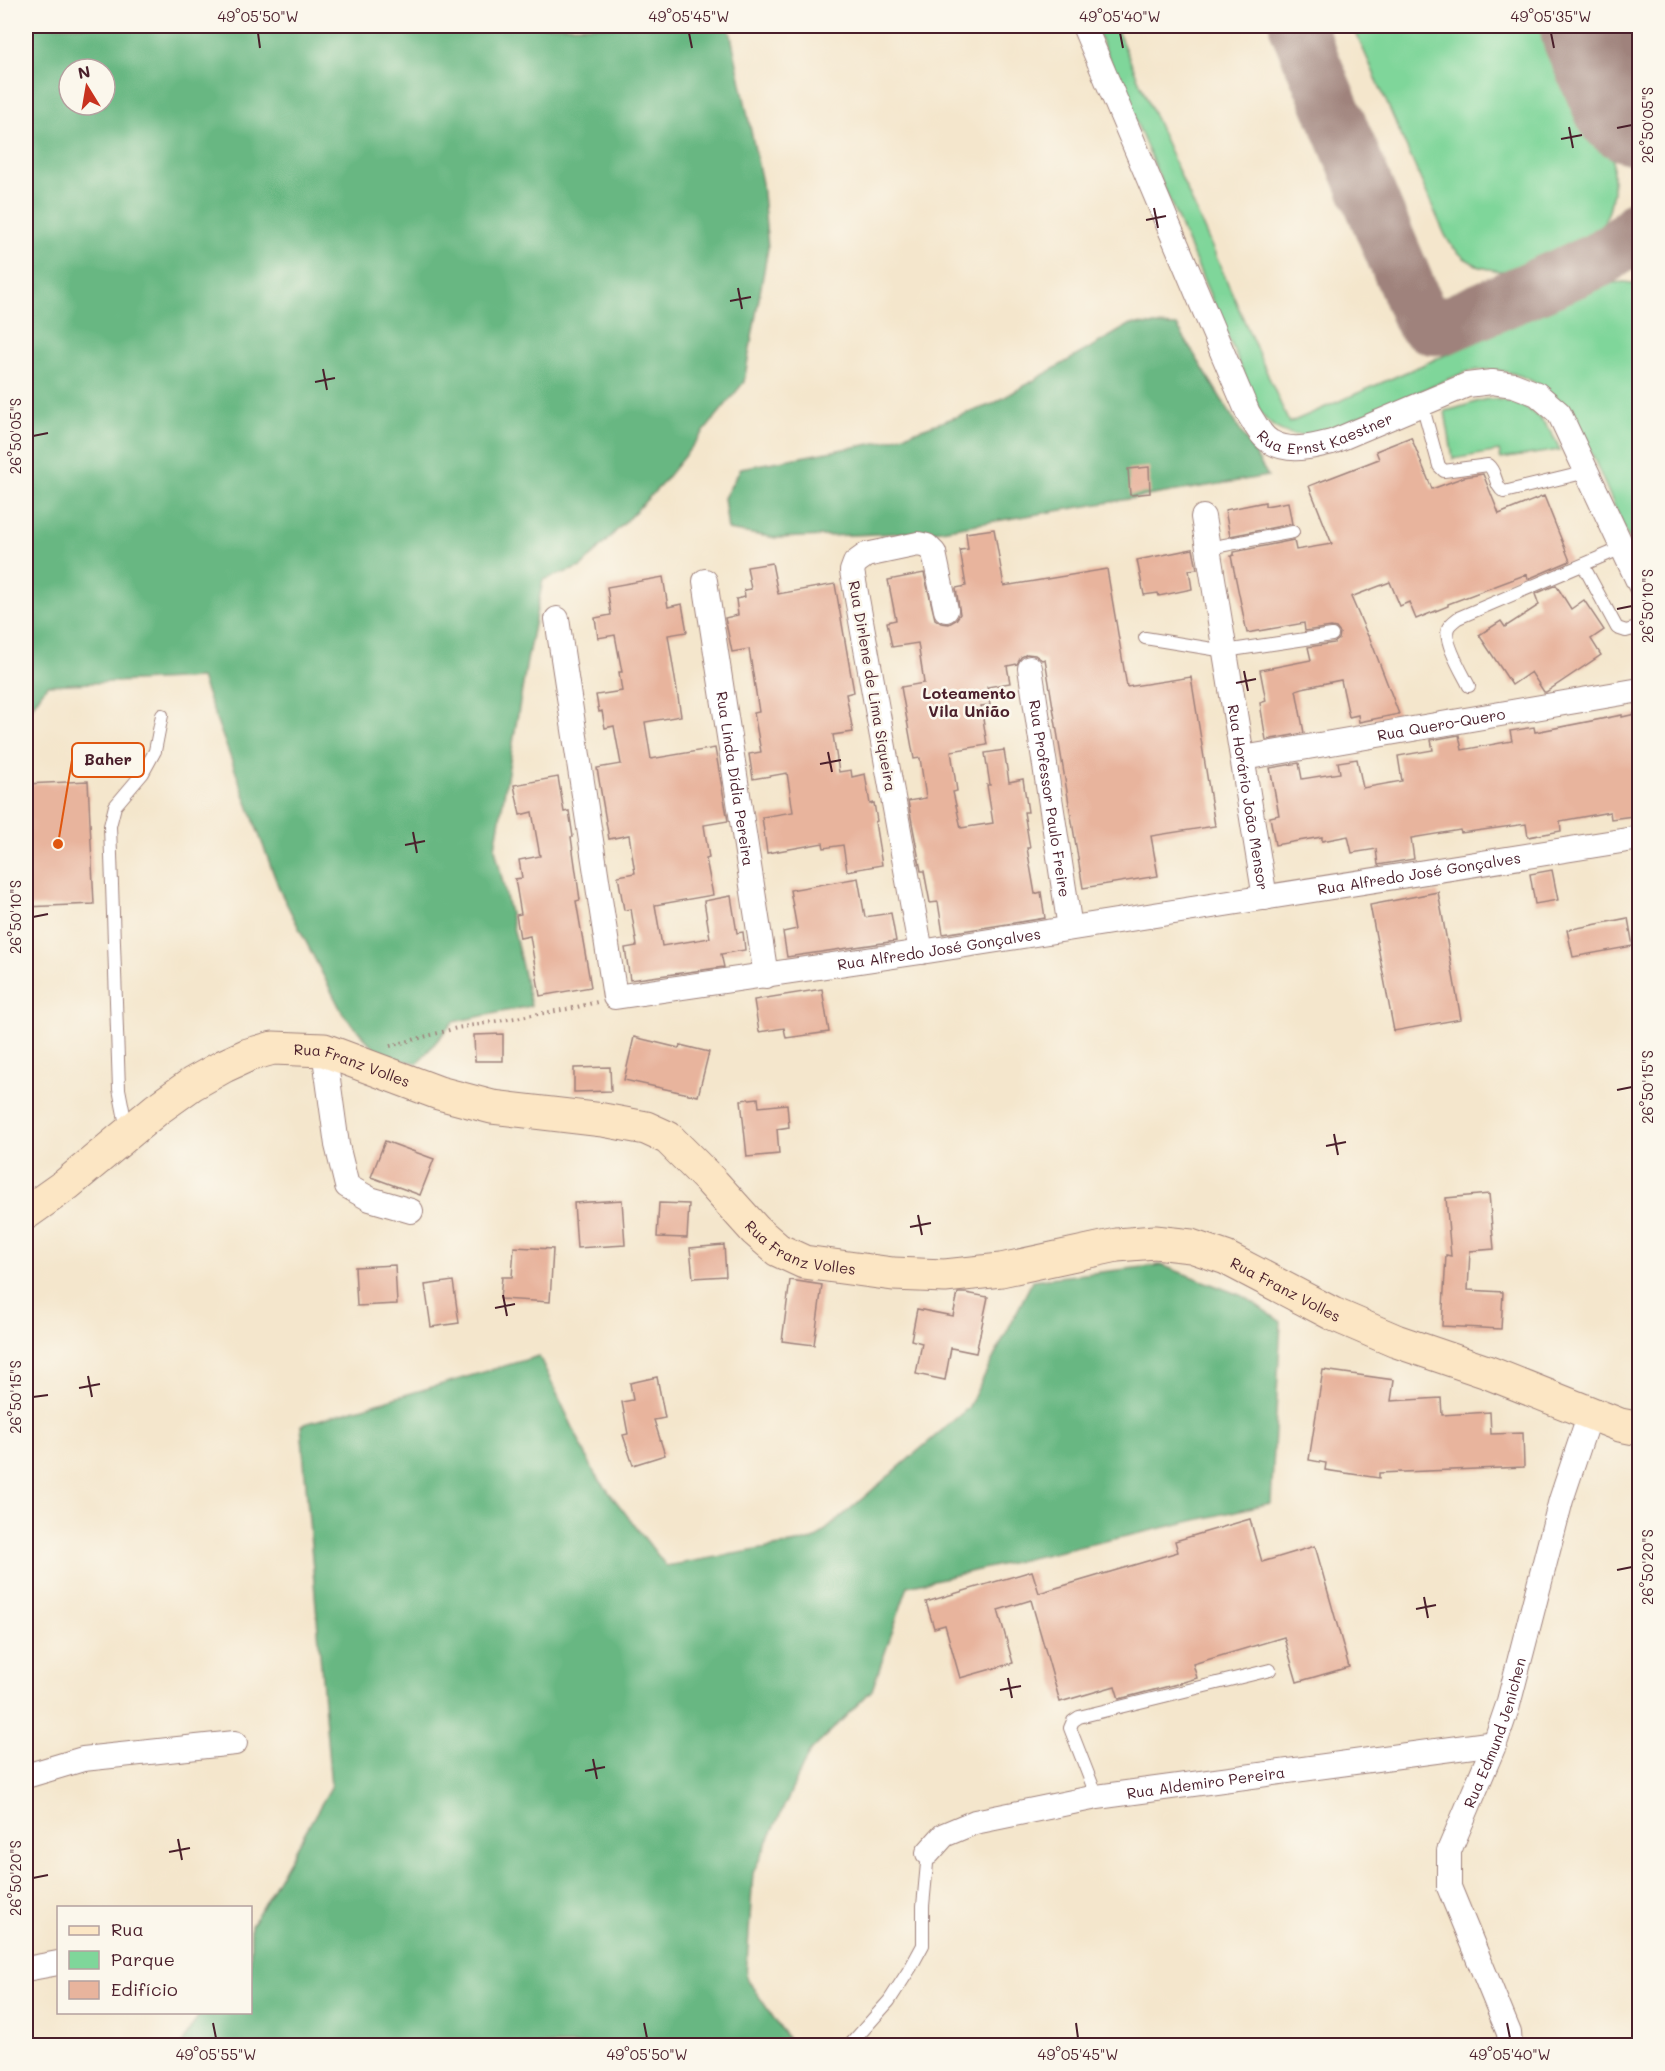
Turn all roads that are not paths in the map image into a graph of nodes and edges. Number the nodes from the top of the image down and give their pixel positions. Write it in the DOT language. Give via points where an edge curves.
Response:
graph roads {
  1 [pos="1084,26"];
  2 [pos="1422,404"];
  3 [pos="1587,472"];
  4 [pos="1203,517"];
  5 [pos="1293,532"];
  6 [pos="1209,548"];
  7 [pos="1622,548"];
  8 [pos="1583,565"];
  9 [pos="705,581"];
  10 [pos="1640,585"];
  11 [pos="946,610"];
  12 [pos="557,619"];
  13 [pos="1640,627"];
  14 [pos="1332,635"];
  15 [pos="1145,638"];
  16 [pos="1225,651"];
  17 [pos="1030,668"];
  18 [pos="1469,686"];
  19 [pos="1640,690"];
  20 [pos="162,715"];
  21 [pos="1243,758"];
  22 [pos="1640,838"];
  23 [pos="1265,898"];
  24 [pos="1070,928"];
  25 [pos="921,952"];
  26 [pos="766,976"];
  27 [pos="324,1050"];
  28 [pos="127,1134"];
  29 [pos="411,1211"];
  30 [pos="26,1213"];
  31 [pos="1590,1413"];
  32 [pos="1640,1429"];
  33 [pos="1270,1670"];
  34 [pos="235,1743"];
  35 [pos="1495,1743"];
  36 [pos="26,1776"];
  37 [pos="1097,1797"];
  38 [pos="928,1852"];
  39 [pos="57,1963"];
  40 [pos="26,1970"];
  41 [pos="849,2046"];
  42 [pos="1510,2046"];
  1 -- 2 [label="street, Rua Ernst Kaestner" via="1248,412 1270,442 1290,448 1332,442"];
  2 -- 3 [label="street, Rua Ernst Kaestner" via="1467,385 1492,382 1537,394 1559,413"];
  2 -- 3 [label="lane" via="1439,466 1444,471 1488,465 1498,488 1504,492"];
  3 -- 7 [label="street, Rua Ernst Kaestner"];
  4 -- 6 [label="street, Rua Horário João Mensor"];
  5 -- 6 [label="lane"];
  6 -- 16 [label="street, Rua Horário João Mensor"];
  7 -- 8 [label="lane"];
  7 -- 10 [label="street, Rua Ernst Kaestner"];
  8 -- 13 [label="lane" via="1617,628 1626,631"];
  8 -- 18 [label="lane" via="1452,622 1448,628 1449,643"];
  9 -- 26 [label="street, Rua Linda Dídia Pereira"];
  11 -- 25 [label="street, Rua Dirlene de Lima Siqueira" via="934,554 927,546 918,544 866,555 855,562 852,572"];
  12 -- 26 [label="street, Rua Alfredo José Gonçalves" via="615,998"];
  14 -- 16 [label="lane"];
  15 -- 16 [label="lane"];
  16 -- 21 [label="street, Rua Horário João Mensor"];
  17 -- 24 [label="street, Rua Professor Paulo Freire"];
  19 -- 21 [label="street, Rua Quero-Quero"];
  20 -- 28 [label="lane" via="155,751 143,773 115,806 110,826 119,1089"];
  21 -- 23 [label="street, Rua Horário João Mensor"];
  22 -- 23 [label="street, Rua Alfredo José Gonçalves"];
  23 -- 24 [label="street, Rua Alfredo José Gonçalves"];
  24 -- 25 [label="street, Rua Alfredo José Gonçalves"];
  25 -- 26 [label="street, Rua Alfredo José Gonçalves"];
  27 -- 28 [label="street, Rua Franz Volles" via="273,1048 248,1055 192,1084"];
  27 -- 29 [label="street" via="337,1145 347,1186 370,1199"];
  27 -- 31 [label="street, Rua Franz Volles" via="439,1093 492,1107 646,1128 668,1138 778,1251 804,1262 893,1274 945,1276 1001,1270 1117,1245 1155,1242 1191,1246 1226,1258 1333,1314 1396,1341"];
  28 -- 30 [label="street, Rua Franz Volles"];
  31 -- 32 [label="street, Rua Franz Volles"];
  31 -- 35 [label="street, Rua Edmund Jenichen" via="1561,1500"];
  33 -- 37 [label="lane" via="1073,1720 1070,1728"];
  34 -- 36 [label="street" via="83,1760"];
  35 -- 37 [label="street, Rua Aldemiro Pereira"];
  35 -- 42 [label="street, Rua Edmund Jenichen" via="1449,1851 1449,1887 1509,2033"];
  37 -- 38 [label="street, Rua Aldemiro Pereira" via="975,1822 944,1835"];
  38 -- 41 [label="lane" via="923,1945 889,2001"];
  39 -- 40 [label="street"];
}
